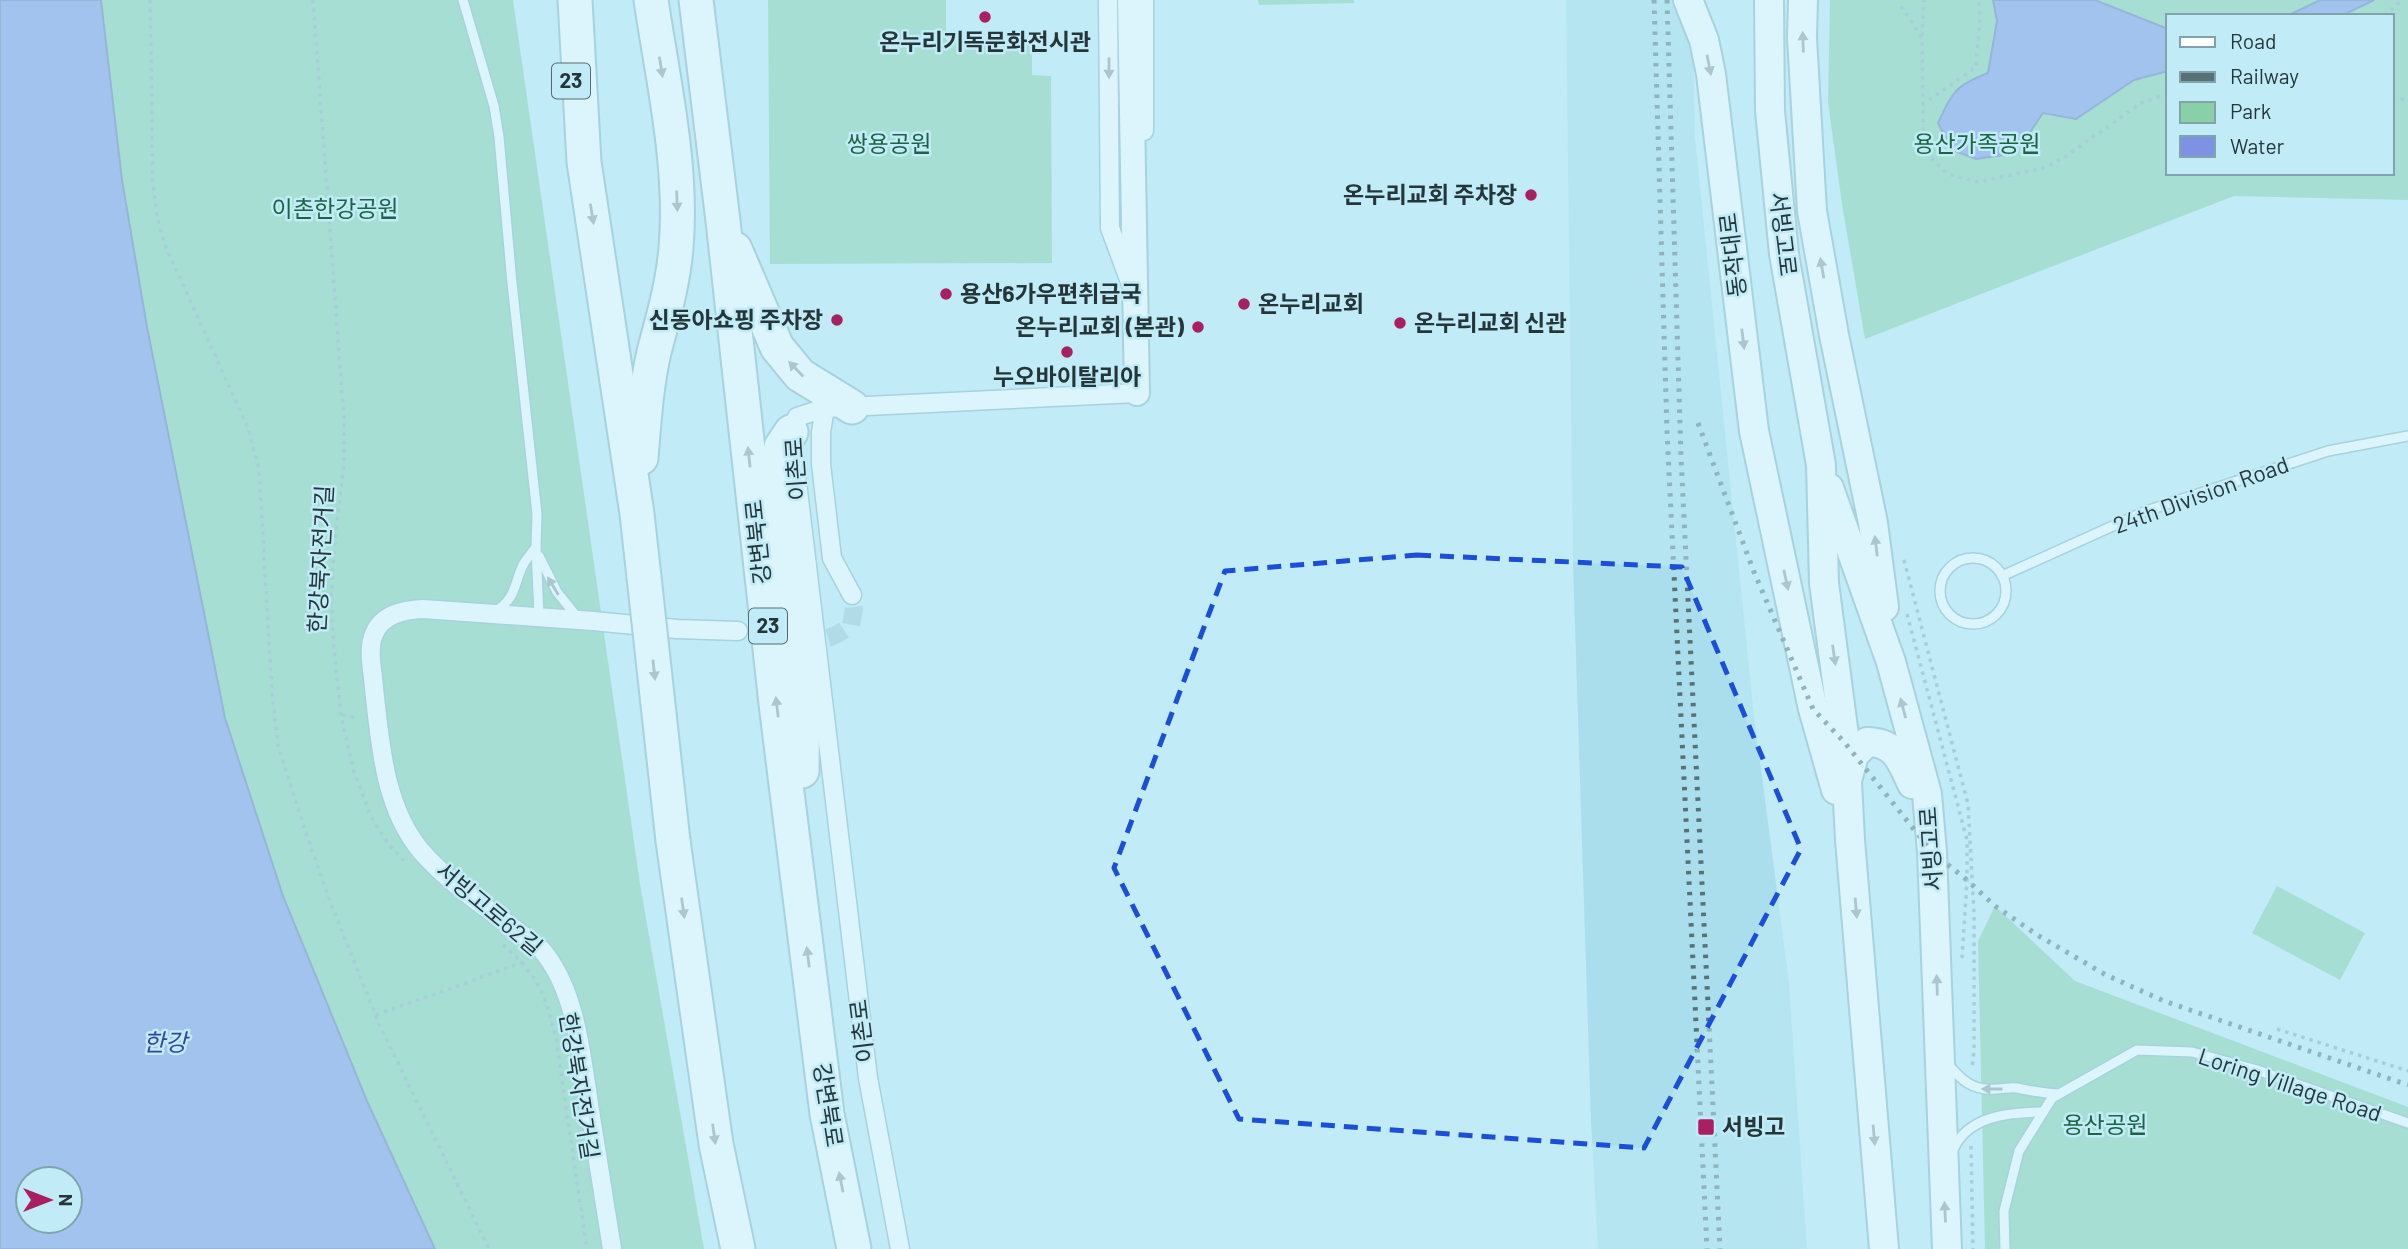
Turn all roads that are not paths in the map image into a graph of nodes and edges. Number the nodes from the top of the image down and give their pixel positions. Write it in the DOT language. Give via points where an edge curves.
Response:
graph roads {
  1 [pos="463,0"];
  2 [pos="557,0"];
  3 [pos="575,0"];
  4 [pos="651,0"];
  5 [pos="696,0"];
  6 [pos="1108,0"];
  7 [pos="1130,0"];
  8 [pos="1144,0"];
  9 [pos="1688,0"];
  10 [pos="1769,0"];
  11 [pos="1802,0"];
  12 [pos="584,162"];
  13 [pos="723,221"];
  14 [pos="1136,298"];
  15 [pos="1137,393"];
  16 [pos="839,408"];
  17 [pos="790,432"];
  18 [pos="2408,436"];
  19 [pos="1821,465"];
  20 [pos="637,514"];
  21 [pos="536,547"];
  22 [pos="2002,576"];
  23 [pos="852,595"];
  24 [pos="492,614"];
  25 [pos="539,617"];
  26 [pos="586,620"];
  27 [pos="738,631"];
  28 [pos="1891,662"];
  29 [pos="1847,783"];
  30 [pos="1929,822"];
  31 [pos="1850,840"];
  32 [pos="800,892"];
  33 [pos="1940,1054"];
  34 [pos="2058,1095"];
  35 [pos="2043,1112"];
  36 [pos="2408,1124"];
  37 [pos="1943,1175"];
  38 [pos="612,1249"];
  39 [pos="737,1249"];
  40 [pos="854,1249"];
  41 [pos="900,1249"];
  42 [pos="1884,1249"];
  43 [pos="1947,1249"];
  44 [pos="2005,1249"];
  1 -- 21 [label="lane" via="499,137 537,514"];
  2 -- 12 [label="highway, 23"];
  3 -- 12 [label="highway, 23"];
  4 -- 20 [label="highway, one-way" via="671,133 676,249 646,400"];
  5 -- 13 [label="highway, 강변북로 / 23"];
  6 -- 14 [label="street, one-way" via="1110,228"];
  7 -- 14 [label="street, 이촌로"];
  8 -- 14 [label="street" via="1145,250"];
  9 -- 31 [label="main road, 동작대로, one-way" via="1711,74 1754,430 1813,709"];
  10 -- 19 [label="main road, 서빙고로" via="1770,111 1784,254"];
  28 -- 11 [label="main road, one-way" via="1873,523 1812,211"];
  12 -- 20 [label="highway, 23, one-way"];
  16 -- 13 [label="highway, one-way" via="800,375 777,347"];
  32 -- 13 [label="highway, 강변북로 / 23, one-way"];
  14 -- 15 [label="street, 이촌로"];
  15 -- 16 [label="street, 이촌로"];
  16 -- 17 [label="street, 이촌로" via="797,417"];
  16 -- 23 [label="street" via="821,432 821,464 832,558"];
  17 -- 32 [label="highway" via="781,447 776,472 803,694"];
  17 -- 41 [label="street, 이촌로" via="868,1079"];
  18 -- 22 [label="lane, 24th Division Road" via="2328,451 2146,511"];
  19 -- 28 [label="main road, 서빙고로"];
  19 -- 29 [label="main road, 서빙고로, one-way" via="1824,583"];
  20 -- 39 [label="highway, 23, one-way, bridge" via="673,841 716,1144"];
  21 -- 24 [label="lane" via="523,564 509,601"];
  21 -- 25 [label="lane"];
  26 -- 21 [label="lane, one-way" via="556,592"];
  22 -- 22 [label="lane" via="1991,563 1980,559 1958,561 1942,577 1939,589 1945,610 1963,623 1984,623 2004,601"];
  24 -- 25 [label="street, 서빙고로62길"];
  24 -- 38 [label="street, 서빙고로62길" via="406,610 381,623 371,653 383,760 396,804 420,849 553,963 579,1042"];
  25 -- 26 [label="street, 서빙고로62길"];
  26 -- 27 [label="street, 서빙고로62길"];
  30 -- 28 [label="main road, 서빙고로, one-way" via="1927,794"];
  29 -- 30 [label="main road" via="1854,755 1867,742 1882,742 1899,756"];
  29 -- 31 [label="main road, 서빙고로"];
  33 -- 30 [label="main road, 서빙고로, one-way"];
  31 -- 42 [label="main road, 서빙고로, one-way"];
  40 -- 32 [label="highway, 강변북로 / 23, one-way" via="828,1114"];
  34 -- 33 [label="lane, one-way" via="1975,1088 1960,1079"];
  33 -- 37 [label="main road, 서빙고로"];
  34 -- 35 [label="lane, Loring Village Road"];
  34 -- 36 [label="lane, Loring Village Road" via="2137,1050 2192,1052"];
  35 -- 37 [label="lane" via="1978,1122 1957,1140"];
  35 -- 44 [label="lane, Loring Village Road" via="2019,1151 2004,1211"];
  43 -- 37 [label="main road, 서빙고로, one-way"];
}
